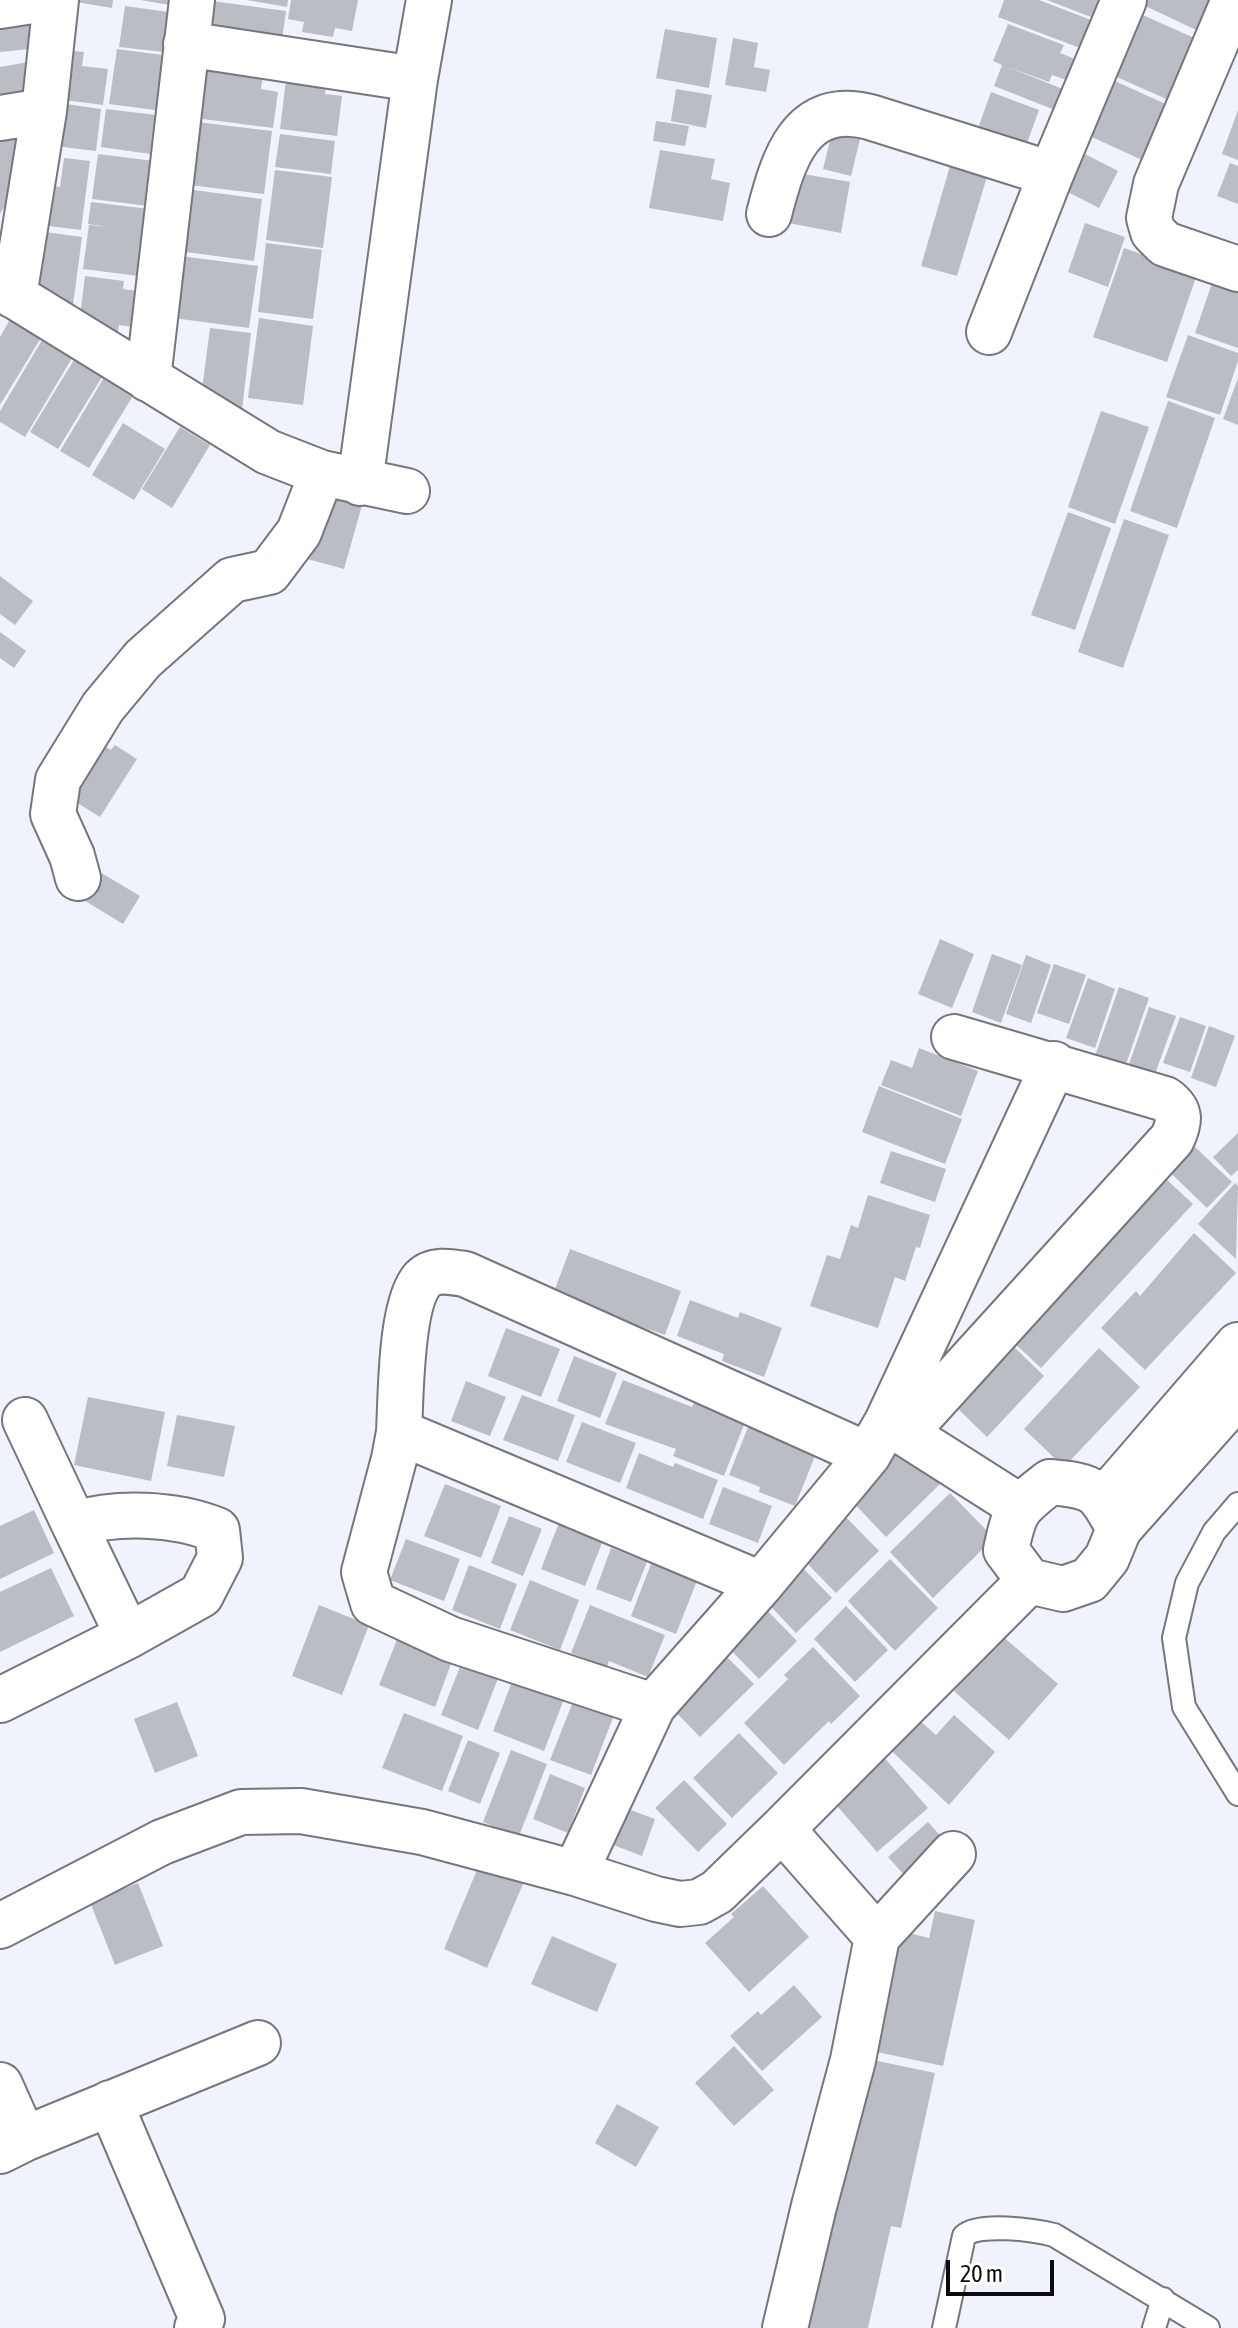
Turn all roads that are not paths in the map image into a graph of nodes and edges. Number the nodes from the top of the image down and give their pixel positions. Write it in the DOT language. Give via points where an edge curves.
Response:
graph roads {
  1 [pos="39,0"];
  2 [pos="56,0"];
  3 [pos="192,0"];
  4 [pos="429,0"];
  5 [pos="1124,0"];
  6 [pos="1234,0"];
  7 [pos="0,6"];
  8 [pos="186,44"];
  9 [pos="415,79"];
  10 [pos="44,111"];
  11 [pos="0,118"];
  12 [pos="1051,174"];
  13 [pos="769,214"];
  14 [pos="1238,269"];
  15 [pos="7,292"];
  16 [pos="989,332"];
  17 [pos="148,379"];
  18 [pos="341,478"];
  19 [pos="407,491"];
  20 [pos="78,878"];
  21 [pos="954,1037"];
  22 [pos="1054,1064"];
  23 [pos="1238,1345"];
  24 [pos="1238,1395"];
  25 [pos="25,1420"];
  26 [pos="399,1432"];
  27 [pos="887,1437"];
  28 [pos="1238,1504"];
  29 [pos="1019,1506"];
  30 [pos="1112,1514"];
  31 [pos="74,1524"];
  32 [pos="1029,1581"];
  33 [pos="761,1584"];
  34 [pos="128,1636"];
  35 [pos="0,1700"];
  36 [pos="653,1706"];
  37 [pos="1238,1794"];
  38 [pos="782,1829"];
  39 [pos="953,1854"];
  40 [pos="575,1873"];
  41 [pos="0,1926"];
  42 [pos="877,1937"];
  43 [pos="258,2043"];
  44 [pos="0,2085"];
  45 [pos="110,2103"];
  46 [pos="12,2145"];
  47 [pos="1163,2299"];
  48 [pos="197,2328"];
  49 [pos="785,2328"];
  50 [pos="944,2328"];
  51 [pos="1154,2328"];
  52 [pos="1208,2328"];
  1 -- 7 [label="street"];
  2 -- 10 [label="street"];
  3 -- 8 [label="street"];
  4 -- 9 [label="street"];
  5 -- 12 [label="street"];
  6 -- 14 [label="street" via="1156,184 1149,218 1165,244"];
  8 -- 9 [label="street"];
  8 -- 17 [label="street"];
  9 -- 18 [label="street"];
  10 -- 11 [label="street"];
  10 -- 15 [label="street"];
  12 -- 13 [label="street" via="870,117 838,113 801,132 780,172"];
  12 -- 16 [label="street"];
  15 -- 17 [label="street"];
  17 -- 18 [label="street" via="268,452"];
  18 -- 19 [label="street"];
  18 -- 20 [label="street" via="269,572 232,580 143,659 103,707 58,780 53,814"];
  21 -- 22 [label="street"];
  22 -- 27 [label="street"];
  22 -- 27 [label="street" via="1165,1099 1174,1105 1179,1124 1172,1139"];
  23 -- 30 [label="street"];
  24 -- 30 [label="street"];
  25 -- 31 [label="street"];
  26 -- 27 [label="street" via="405,1325 423,1279 449,1272"];
  26 -- 33 [label="street"];
  26 -- 36 [label="street" via="364,1572 373,1603 450,1639"];
  27 -- 29 [label="street"];
  27 -- 33 [label="street"];
  28 -- 37 [label="lane" via="1214,1532 1187,1583 1174,1638 1184,1707"];
  29 -- 30 [label="street" via="1050,1482 1085,1485"];
  29 -- 32 [label="street" via="1006,1550"];
  30 -- 32 [label="street" via="1107,1558 1089,1580 1063,1589"];
  31 -- 34 [label="street"];
  31 -- 34 [label="street" via="101,1516 191,1520 217,1530 220,1558 201,1595"];
  32 -- 38 [label="street"];
  33 -- 36 [label="street"];
  34 -- 35 [label="street"];
  36 -- 40 [label="street"];
  38 -- 40 [label="street" via="717,1892 699,1902 656,1899"];
  38 -- 42 [label="street"];
  39 -- 42 [label="street"];
  40 -- 41 [label="street" via="422,1832 301,1811 241,1812 162,1842"];
  42 -- 49 [label="street" via="853,2060"];
  43 -- 45 [label="street"];
  44 -- 46 [label="street"];
  45 -- 46 [label="street"];
  45 -- 48 [label="street" via="202,2319"];
  47 -- 50 [label="lane" via="1054,2235 975,2229 964,2236"];
  47 -- 51 [label="lane"];
  47 -- 52 [label="lane"];
}
